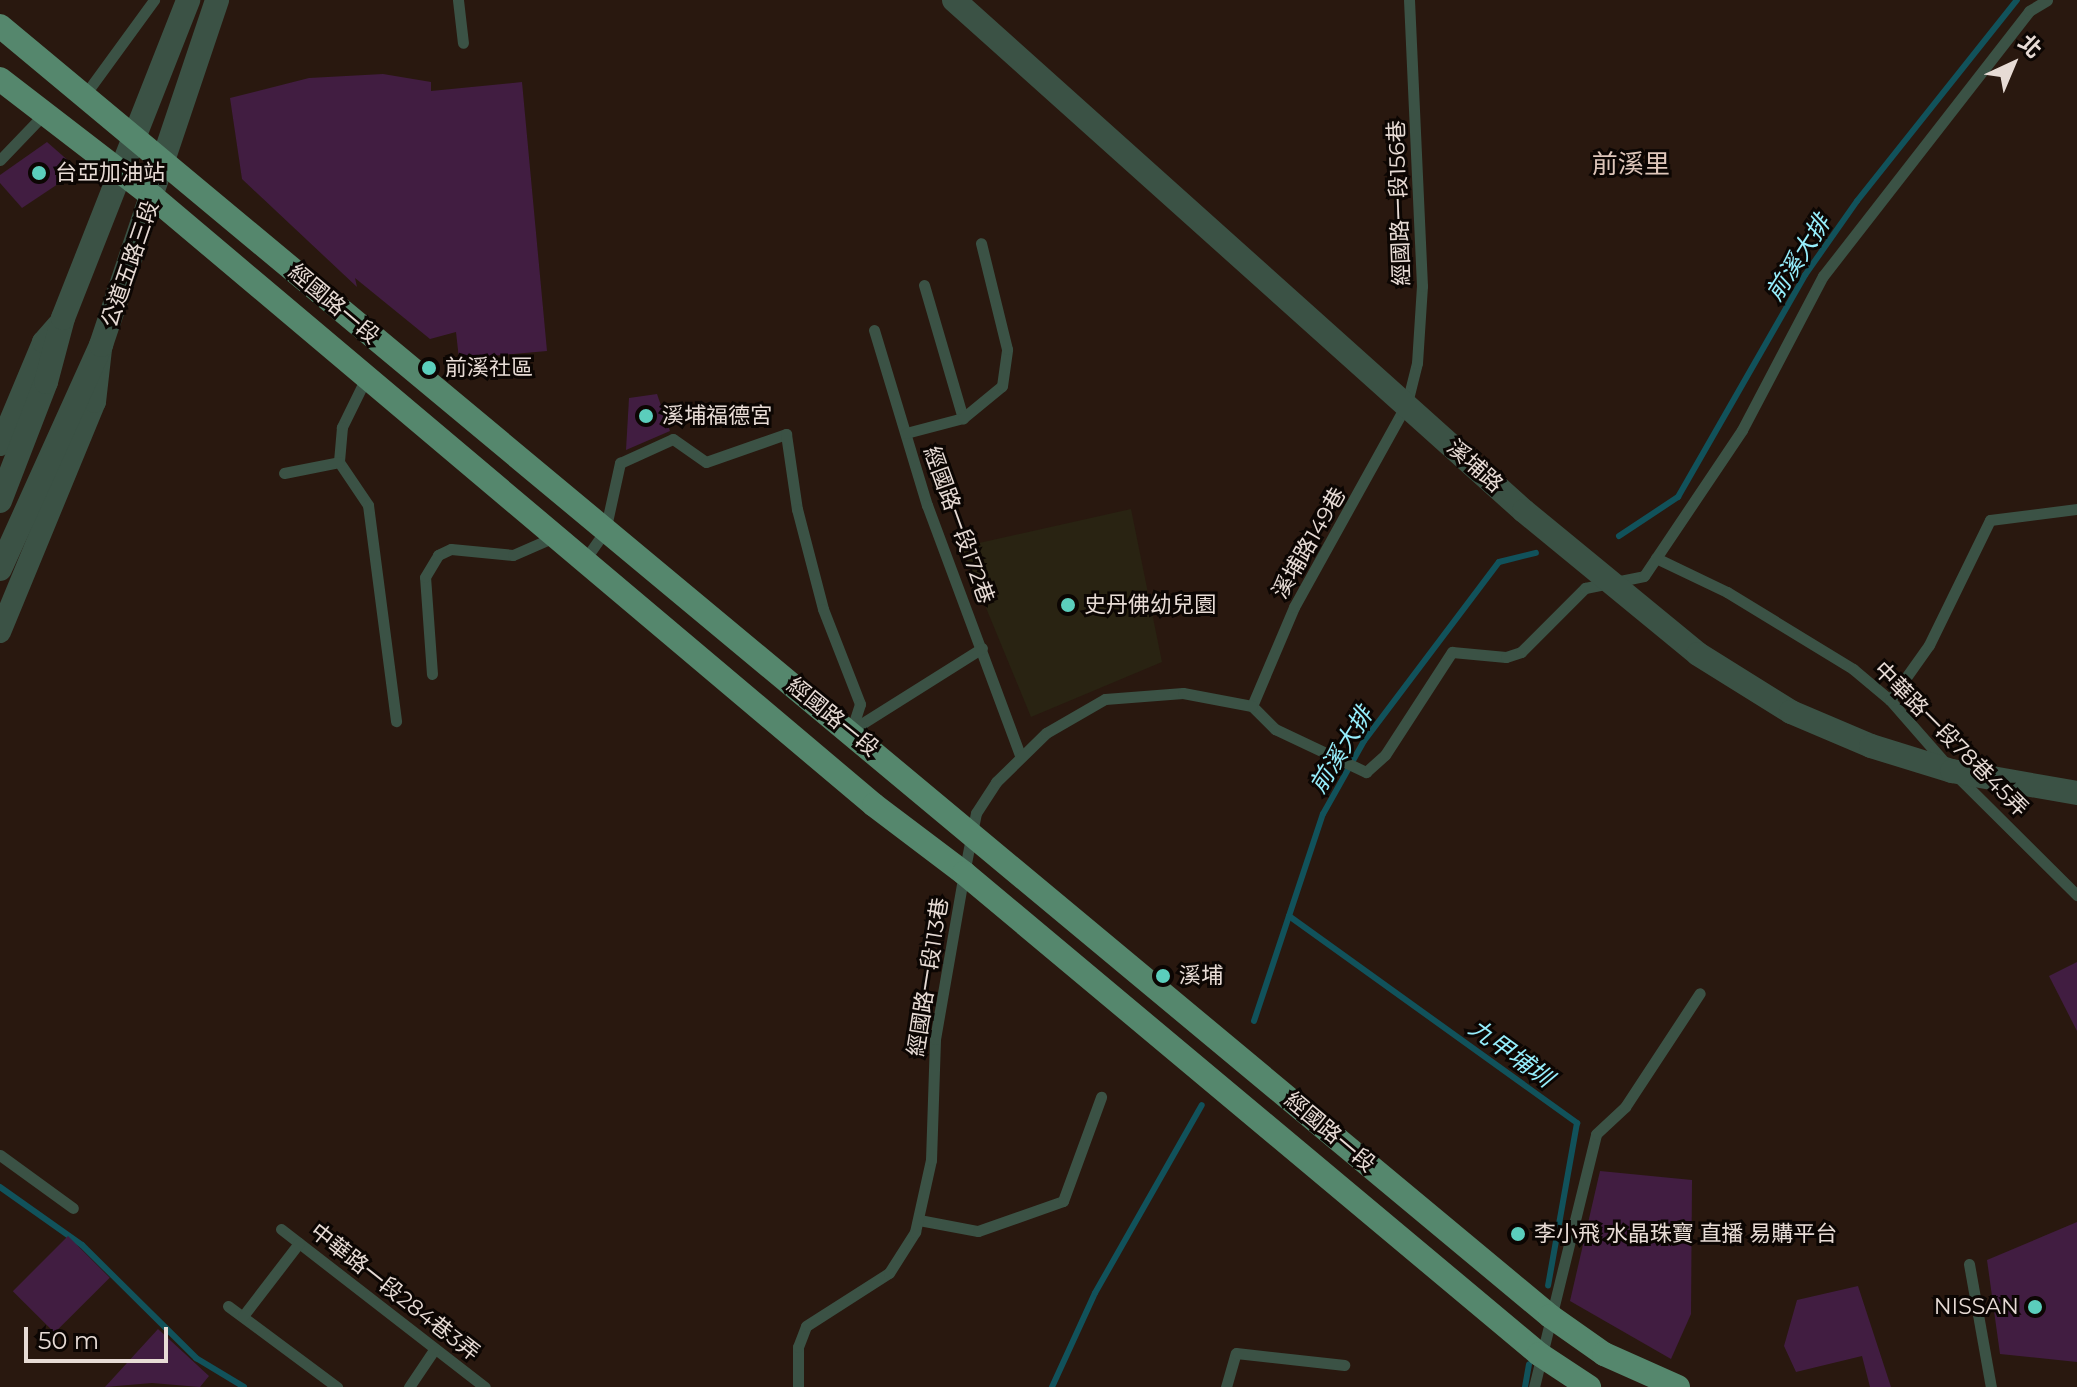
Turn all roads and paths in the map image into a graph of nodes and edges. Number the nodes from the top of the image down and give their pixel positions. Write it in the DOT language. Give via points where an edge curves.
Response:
graph roads {
  1 [pos="154,0"];
  2 [pos="188,0"];
  3 [pos="217,0"];
  4 [pos="458,0"];
  5 [pos="954,0"];
  6 [pos="1409,0"];
  7 [pos="2047,0"];
  8 [pos="0,26"];
  9 [pos="463,43"];
  10 [pos="0,79"];
  11 [pos="84,96"];
  12 [pos="43,115"];
  13 [pos="133,137"];
  14 [pos="0,160"];
  15 [pos="164,161"];
  16 [pos="119,171"];
  17 [pos="153,197"];
  18 [pos="981,243"];
  19 [pos="924,285"];
  20 [pos="63,318"];
  21 [pos="874,330"];
  22 [pos="101,345"];
  23 [pos="366,378"];
  24 [pos="1407,403"];
  25 [pos="7,405"];
  26 [pos="963,418"];
  27 [pos="906,433"];
  28 [pos="0,445"];
  29 [pos="339,462"];
  30 [pos="284,473"];
  31 [pos="0,501"];
  32 [pos="2077,509"];
  33 [pos="605,531"];
  34 [pos="555,537"];
  35 [pos="1656,558"];
  36 [pos="583,561"];
  37 [pos="0,569"];
  38 [pos="1612,584"];
  39 [pos="0,632"];
  40 [pos="982,648"];
  41 [pos="432,674"];
  42 [pos="1890,700"];
  43 [pos="1252,706"];
  44 [pos="396,721"];
  45 [pos="851,731"];
  46 [pos="1020,755"];
  47 [pos="1952,771"];
  48 [pos="2077,793"];
  49 [pos="972,836"];
  50 [pos="964,873"];
  51 [pos="2077,895"];
  52 [pos="1700,993"];
  53 [pos="1101,1097"];
  54 [pos="0,1155"];
  55 [pos="73,1208"];
  56 [pos="919,1220"];
  57 [pos="281,1229"];
  58 [pos="299,1243"];
  59 [pos="1969,1264"];
  60 [pos="228,1306"];
  61 [pos="243,1316"];
  62 [pos="1550,1316"];
  63 [pos="434,1350"];
  64 [pos="1539,1354"];
  65 [pos="1344,1365"];
  66 [pos="337,1387"];
  67 [pos="409,1387"];
  68 [pos="485,1387"];
  69 [pos="798,1387"];
  70 [pos="1226,1387"];
  71 [pos="1534,1387"];
  72 [pos="1589,1387"];
  73 [pos="1678,1387"];
  74 [pos="1991,1387"];
  1 -- 11 [label="lane"];
  2 -- 13 [label="street, 公道五路三段"];
  3 -- 15 [label="street, 公道五路三段"];
  4 -- 9 [label="lane"];
  5 -- 24 [label="street, 溪埔路"];
  6 -- 24 [label="lane, 經國路一段156巷" via="1422,286 1417,363"];
  7 -- 35 [label="lane" via="2029,11 1823,276 1742,430"];
  8 -- 11 [label="main road, 經國路一段"];
  10 -- 12 [label="main road, 經國路一段"];
  11 -- 13 [label="main road, 經國路一段"];
  12 -- 14 [label="lane"];
  12 -- 16 [label="main road, 經國路一段"];
  13 -- 15 [label="main road, 經國路一段"];
  13 -- 16 [label="street, 公道五路三段"];
  15 -- 17 [label="street, 公道五路三段"];
  15 -- 33 [label="main road, 經國路一段"];
  16 -- 17 [label="main road, 經國路一段"];
  16 -- 20 [label="street, 公道五路三段"];
  17 -- 22 [label="street, 公道五路三段"];
  17 -- 23 [label="main road, 經國路一段"];
  18 -- 26 [label="lane, 經國路一段172巷" via="1008,368 992,398"];
  19 -- 26 [label="lane"];
  20 -- 25 [label="street, 公道五路三段"];
  20 -- 31 [label="street, 公道五路三段" via="46,382"];
  21 -- 27 [label="lane"];
  22 -- 37 [label="street, 公道五路三段"];
  22 -- 39 [label="street, 公道五路三段" via="95,402"];
  23 -- 29 [label="lane" via="342,427"];
  23 -- 34 [label="main road, 經國路一段"];
  24 -- 38 [label="street, 溪埔路"];
  24 -- 43 [label="lane, 溪埔路149巷" via="1294,607"];
  25 -- 28 [label="street, 公道五路三段"];
  26 -- 27 [label="lane, 經國路一段172巷"];
  27 -- 40 [label="lane, 經國路一段172巷" via="927,505"];
  29 -- 30 [label="lane"];
  29 -- 44 [label="lane" via="368,505"];
  32 -- 42 [label="lane" via="1990,520 1929,645"];
  33 -- 36 [label="lane"];
  33 -- 45 [label="main road, 經國路一段"];
  33 -- 45 [label="lane" via="620,463 673,439 706,462 786,434 797,509 823,609 860,704"];
  34 -- 36 [label="main road, 經國路一段"];
  34 -- 41 [label="lane" via="513,555 451,549 438,555 425,577"];
  35 -- 38 [label="lane" via="1644,576"];
  35 -- 42 [label="lane, 中華路一段78巷45弄" via="1782,625 1853,669"];
  36 -- 50 [label="main road, 經國路一段" via="874,805"];
  38 -- 43 [label="lane" via="1585,588 1521,652 1506,657 1463,649 1442,659 1385,755 1359,773 1275,729"];
  38 -- 47 [label="street, 溪埔路" via="1698,654 1791,712 1871,746"];
  40 -- 45 [label="lane"];
  40 -- 46 [label="lane, 經國路一段172巷"];
  42 -- 47 [label="lane, 中華路一段78巷45弄"];
  43 -- 46 [label="lane" via="1183,693 1105,699"];
  45 -- 49 [label="main road, 經國路一段"];
  46 -- 49 [label="lane" via="976,813"];
  47 -- 48 [label="street, 溪埔路"];
  47 -- 51 [label="lane, 中華路一段78巷45弄"];
  49 -- 50 [label="lane, 經國路一段113巷"];
  49 -- 62 [label="main road, 經國路一段"];
  50 -- 56 [label="lane, 經國路一段113巷" via="935,1039 931,1160"];
  50 -- 64 [label="main road, 經國路一段"];
  52 -- 62 [label="lane" via="1625,1107 1596,1134"];
  53 -- 56 [label="lane" via="1063,1201 978,1231"];
  54 -- 55 [label="lane"];
  56 -- 69 [label="lane, 經國路一段113巷" via="909,1247 889,1273 806,1326 798,1347"];
  57 -- 58 [label="lane, 中華路一段284巷3弄"];
  58 -- 61 [label="lane"];
  58 -- 63 [label="lane, 中華路一段284巷3弄"];
  59 -- 74 [label="lane"];
  60 -- 61 [label="lane"];
  61 -- 66 [label="lane"];
  62 -- 64 [label="lane"];
  62 -- 73 [label="main road, 經國路一段" via="1604,1354"];
  63 -- 67 [label="lane"];
  63 -- 68 [label="lane, 中華路一段284巷3弄"];
  64 -- 71 [label="lane"];
  64 -- 72 [label="main road, 經國路一段"];
  65 -- 70 [label="lane" via="1236,1353"];
}
